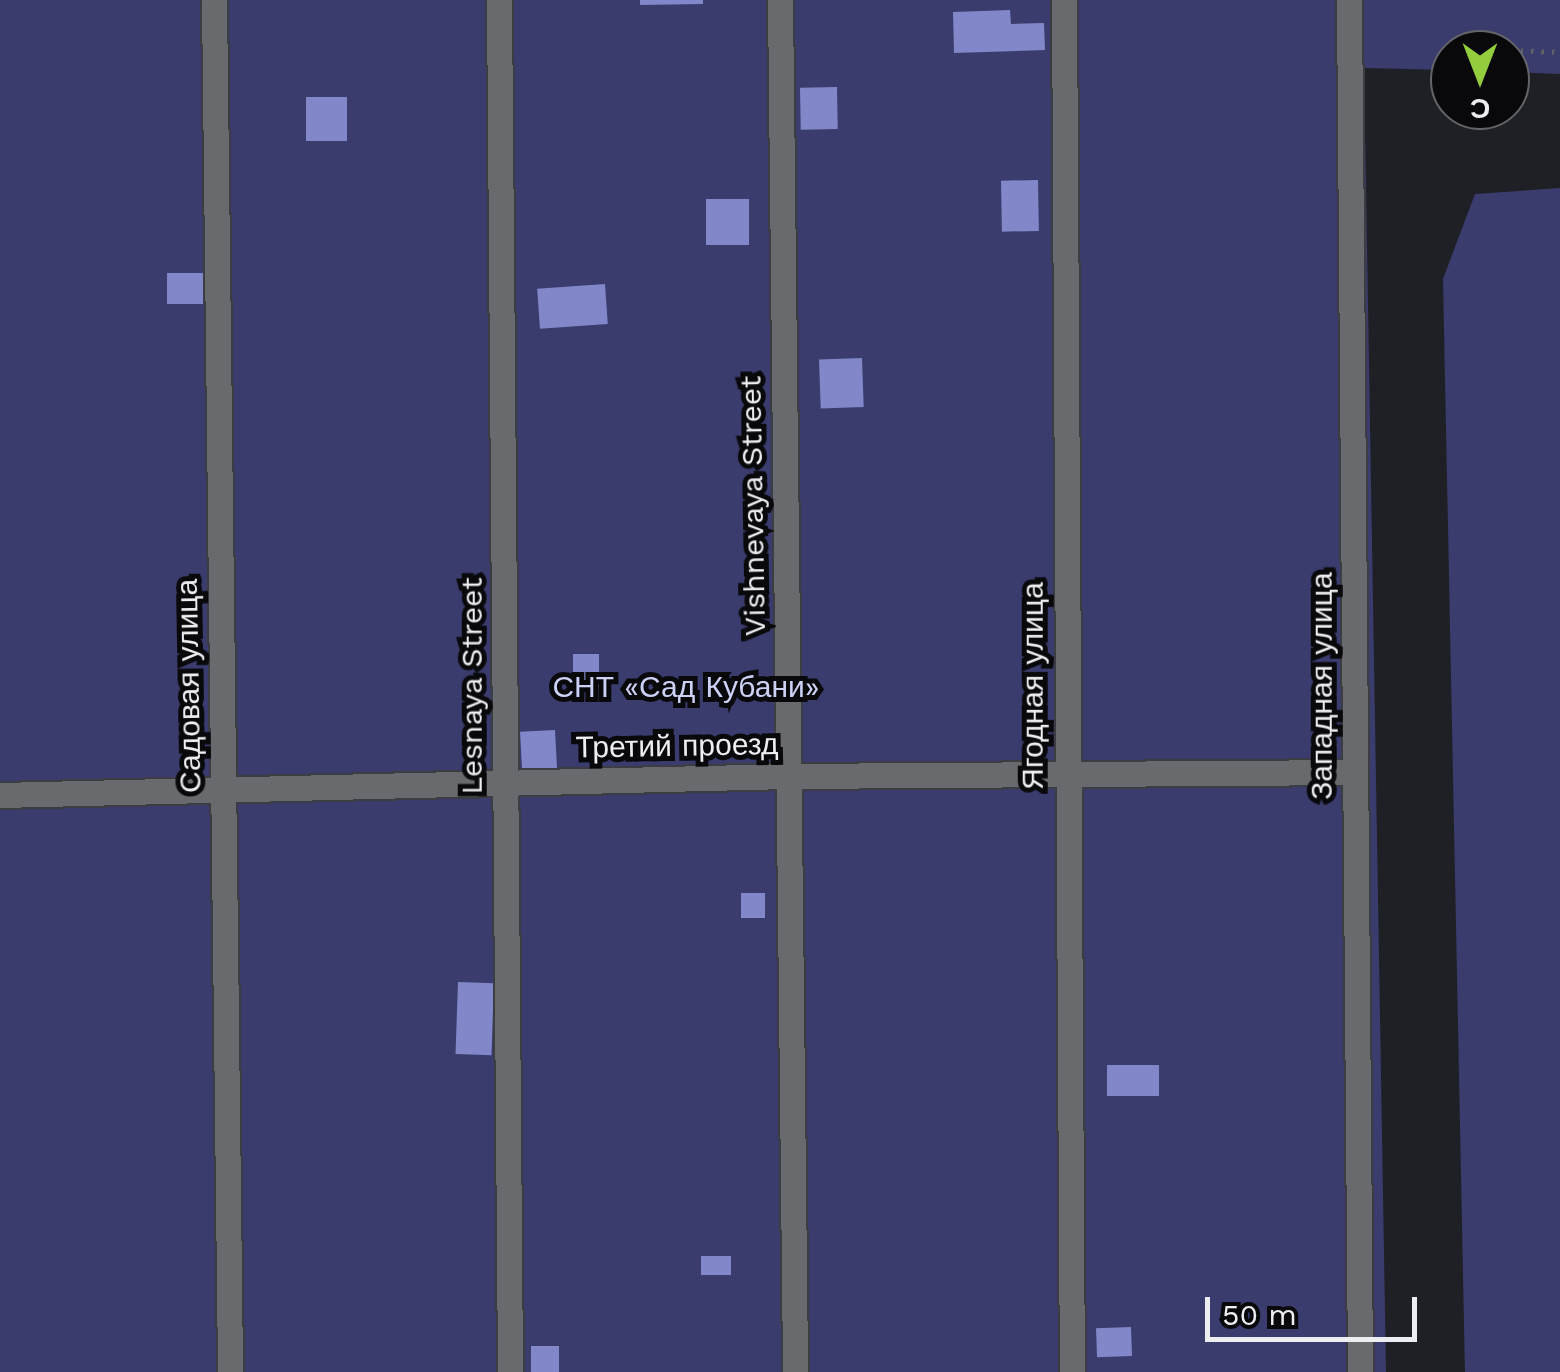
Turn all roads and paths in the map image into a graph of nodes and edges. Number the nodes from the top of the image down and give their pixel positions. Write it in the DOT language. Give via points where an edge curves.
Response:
graph roads {
  1 [pos="214,0"];
  2 [pos="500,0"];
  3 [pos="780,0"];
  4 [pos="1064,0"];
  5 [pos="1350,0"];
  6 [pos="1530,51"];
  7 [pos="1560,52"];
  8 [pos="1355,772"];
  9 [pos="788,776"];
  10 [pos="1065,776"];
  11 [pos="506,782"];
  12 [pos="223,790"];
  13 [pos="0,794"];
  14 [pos="230,1372"];
  15 [pos="510,1372"];
  16 [pos="795,1372"];
  17 [pos="1072,1372"];
  18 [pos="1360,1372"];
  1 -- 12 [label="street, Садовая улица"];
  2 -- 11 [label="street, Lesnaya Street"];
  3 -- 9 [label="street, Vishnevaya Street"];
  4 -- 10 [label="street, Ягодная улица"];
  5 -- 8 [label="street, Западная улица"];
  6 -- 7 [label="path"];
  8 -- 10 [label="street, Третий проезд"];
  8 -- 18 [label="street, Западная улица"];
  9 -- 10 [label="street, Третий проезд"];
  9 -- 11 [label="street, Третий проезд"];
  9 -- 16 [label="street, Vishnevaya Street"];
  10 -- 17 [label="street, Ягодная улица"];
  11 -- 12 [label="street, Третий проезд"];
  11 -- 15 [label="street, Lesnaya Street"];
  12 -- 13 [label="street, Третий проезд"];
  12 -- 14 [label="street, Садовая улица"];
}
